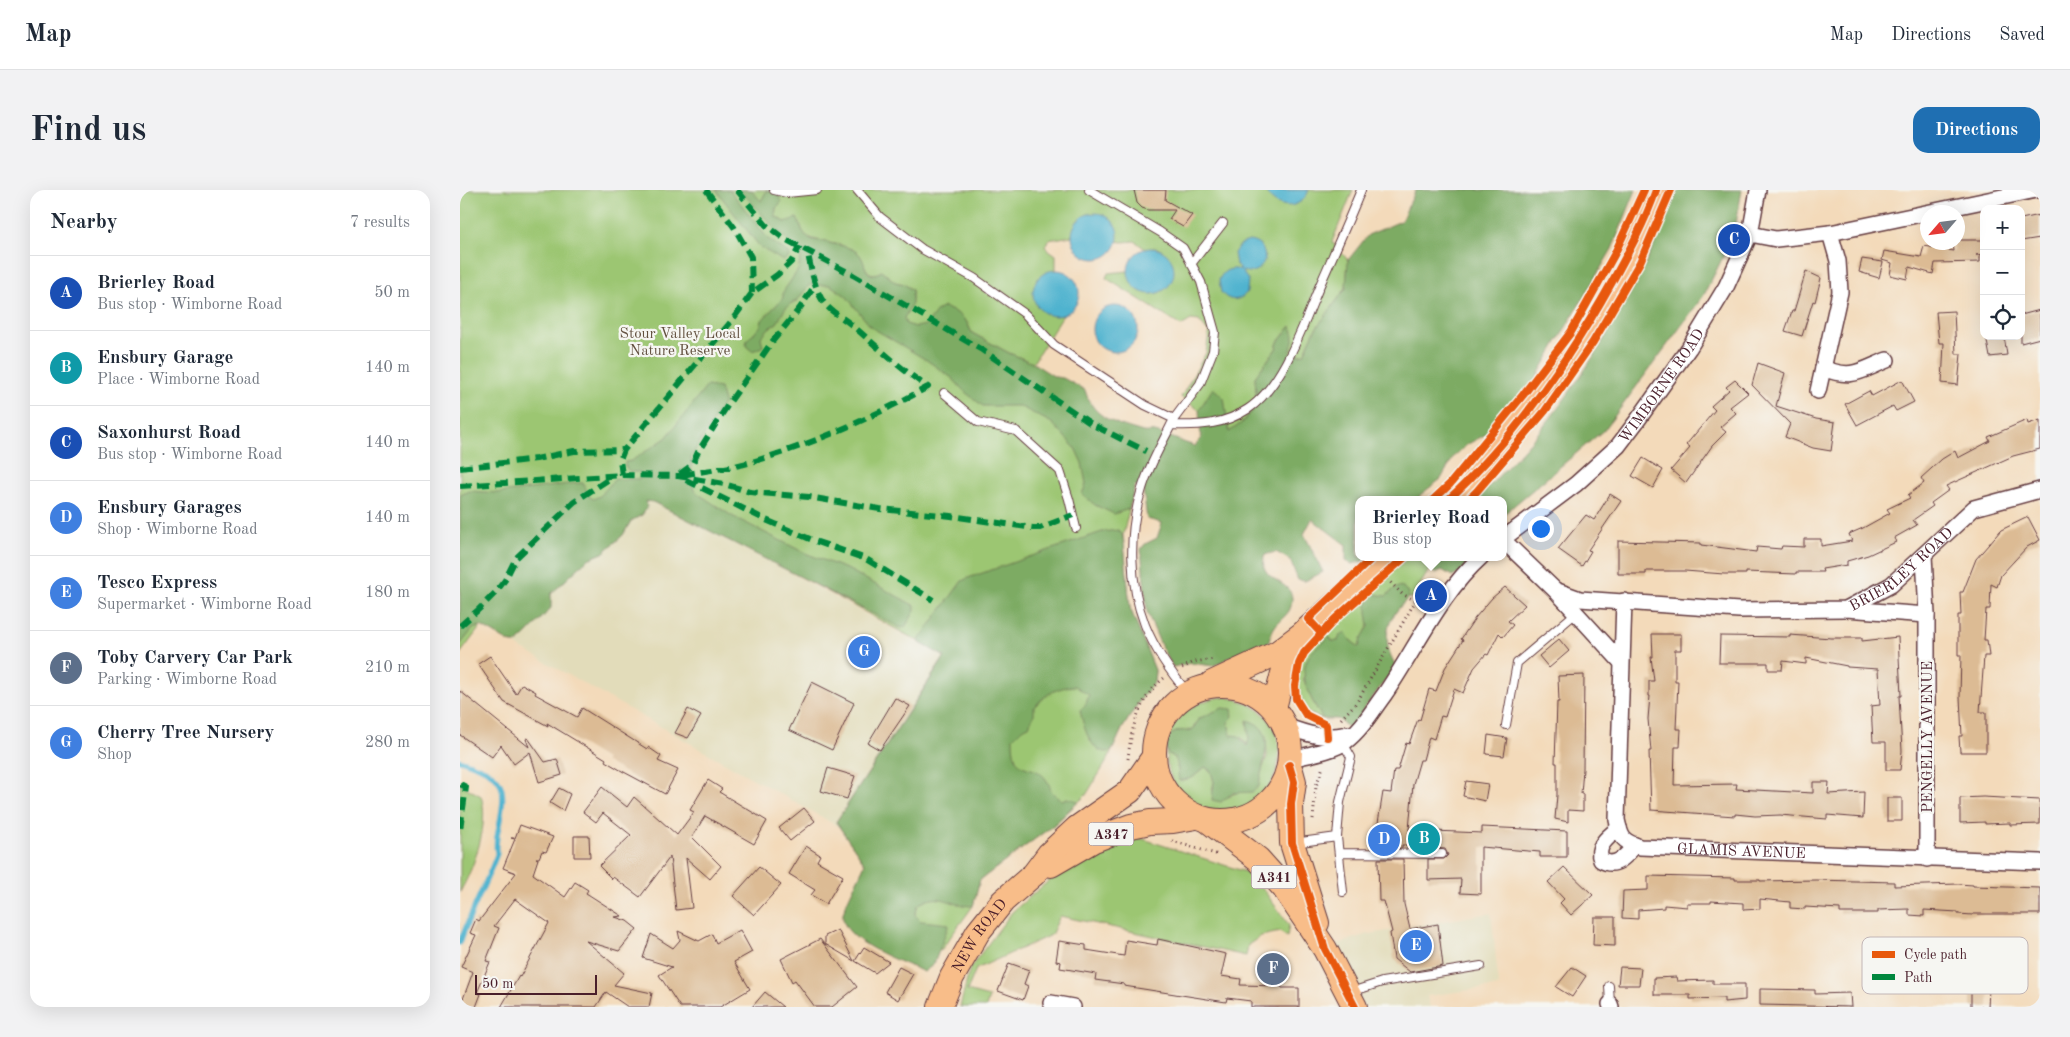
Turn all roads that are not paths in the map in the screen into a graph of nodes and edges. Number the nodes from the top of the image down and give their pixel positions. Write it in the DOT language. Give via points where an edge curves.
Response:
graph roads {
  1 [pos="774,190"];
  2 [pos="817,190"];
  3 [pos="1089,190"];
  4 [pos="1361,190"];
  5 [pos="1656,190"];
  6 [pos="1758,190"];
  7 [pos="2036,190"];
  8 [pos="856,191"];
  9 [pos="1223,223"];
  10 [pos="1830,233"];
  11 [pos="1750,234"];
  12 [pos="1192,264"];
  13 [pos="1887,360"];
  14 [pos="1823,368"];
  15 [pos="1818,391"];
  16 [pos="944,393"];
  17 [pos="1172,422"];
  18 [pos="2040,490"];
  19 [pos="1452,496"];
  20 [pos="1076,528"];
  21 [pos="1507,537"];
  22 [pos="1507,542"];
  23 [pos="1924,555"];
  24 [pos="1477,561"];
  25 [pos="1387,568"];
  26 [pos="1555,590"];
  27 [pos="1624,601"];
  28 [pos="1846,609"];
  29 [pos="1576,613"];
  30 [pos="1927,615"];
  31 [pos="1302,634"];
  32 [pos="1621,662"];
  33 [pos="1197,690"];
  34 [pos="1280,717"];
  35 [pos="1506,725"];
  36 [pos="1327,737"];
  37 [pos="1349,738"];
  38 [pos="1153,758"];
  39 [pos="1290,762"];
  40 [pos="1202,818"];
  41 [pos="1619,828"];
  42 [pos="1337,837"];
  43 [pos="1301,842"];
  44 [pos="1635,845"];
  45 [pos="1338,853"];
  46 [pos="1442,854"];
  47 [pos="1927,859"];
  48 [pos="2040,862"];
  49 [pos="1034,874"];
  50 [pos="1343,892"];
  51 [pos="1325,949"];
  52 [pos="1481,966"];
  53 [pos="1609,986"];
  54 [pos="1351,1000"];
  55 [pos="1051,1003"];
  56 [pos="1611,1006"];
  57 [pos="940,1007"];
  58 [pos="1073,1007"];
  1 -- 2 [label="lane" via="787,193"];
  3 -- 12 [label="lane" via="1183,248"];
  4 -- 17 [label="lane" via="1301,330 1266,394 1231,418 1210,424"];
  5 -- 19 [label="main road" via="1624,260 1584,333 1535,402"];
  6 -- 11 [label="street, WIMBORNE ROAD"];
  7 -- 10 [label="street"];
  8 -- 17 [label="lane" via="880,217 922,249 974,278 1025,314 1054,345"];
  9 -- 12 [label="lane"];
  10 -- 11 [label="street" via="1776,239"];
  10 -- 14 [label="street" via="1838,261 1840,292"];
  11 -- 21 [label="street, WIMBORNE ROAD" via="1722,295 1689,348 1618,446 1576,484"];
  12 -- 17 [label="lane" via="1201,282 1215,332 1213,351 1200,384"];
  13 -- 14 [label="street" via="1846,375"];
  14 -- 15 [label="street"];
  16 -- 20 [label="lane" via="978,422 1016,431 1060,471"];
  17 -- 33 [label="lane" via="1142,488 1133,527 1136,588 1145,625 1171,673"];
  18 -- 23 [label="street, BRIERLEY ROAD" via="1974,508"];
  22 -- 26 [label="street, BRIERLEY ROAD"];
  23 -- 28 [label="street, BRIERLEY ROAD" via="1891,585"];
  23 -- 30 [label="street, PENGELLY AVENUE"];
  24 -- 37 [label="street" via="1458,580 1366,721"];
  25 -- 31 [label="main road"];
  26 -- 27 [label="street, BRIERLEY ROAD" via="1580,599"];
  26 -- 29 [label="street"];
  27 -- 28 [label="street, BRIERLEY ROAD" via="1739,610"];
  27 -- 32 [label="street"];
  28 -- 30 [label="street"];
  29 -- 32 [label="street"];
  29 -- 35 [label="lane" via="1517,663"];
  30 -- 47 [label="street, PENGELLY AVENUE"];
  31 -- 33 [label="main road" via="1277,653"];
  31 -- 34 [label="main road" via="1288,658"];
  32 -- 41 [label="street"];
  33 -- 34 [label="main road" via="1224,684 1243,687 1260,696"];
  33 -- 38 [label="main road" via="1173,705 1161,720"];
  34 -- 36 [label="street" via="1311,736"];
  34 -- 39 [label="main road" via="1289,737"];
  36 -- 37 [label="street"];
  36 -- 39 [label="street"];
  37 -- 42 [label="lane" via="1351,756 1340,802"];
  38 -- 40 [label="main road" via="1166,793 1180,807"];
  38 -- 49 [label="main road, NEW ROAD / A347" via="1130,791 1077,828 1049,854"];
  39 -- 40 [label="main road" via="1277,794 1254,814 1223,822"];
  39 -- 43 [label="main road, A341" via="1294,782 1291,804"];
  40 -- 49 [label="main road, NEW ROAD / A347" via="1131,826 1094,840"];
  40 -- 51 [label="main road, A341" via="1258,859 1284,888"];
  41 -- 44 [label="street" via="1621,837"];
  41 -- 44 [label="street" via="1602,844 1599,850 1602,860 1616,862"];
  42 -- 43 [label="lane"];
  42 -- 45 [label="lane"];
  43 -- 51 [label="main road, A341"];
  44 -- 47 [label="street, GLAMIS AVENUE"];
  45 -- 46 [label="lane"];
  45 -- 50 [label="lane"];
  47 -- 48 [label="street, GLAMIS AVENUE"];
  49 -- 57 [label="main road, NEW ROAD / A347" via="1004,901 978,932"];
  51 -- 54 [label="main road, A341"];
  52 -- 54 [label="lane" via="1382,982"];
  53 -- 56 [label="lane"];
  55 -- 58 [label="street"];
}
